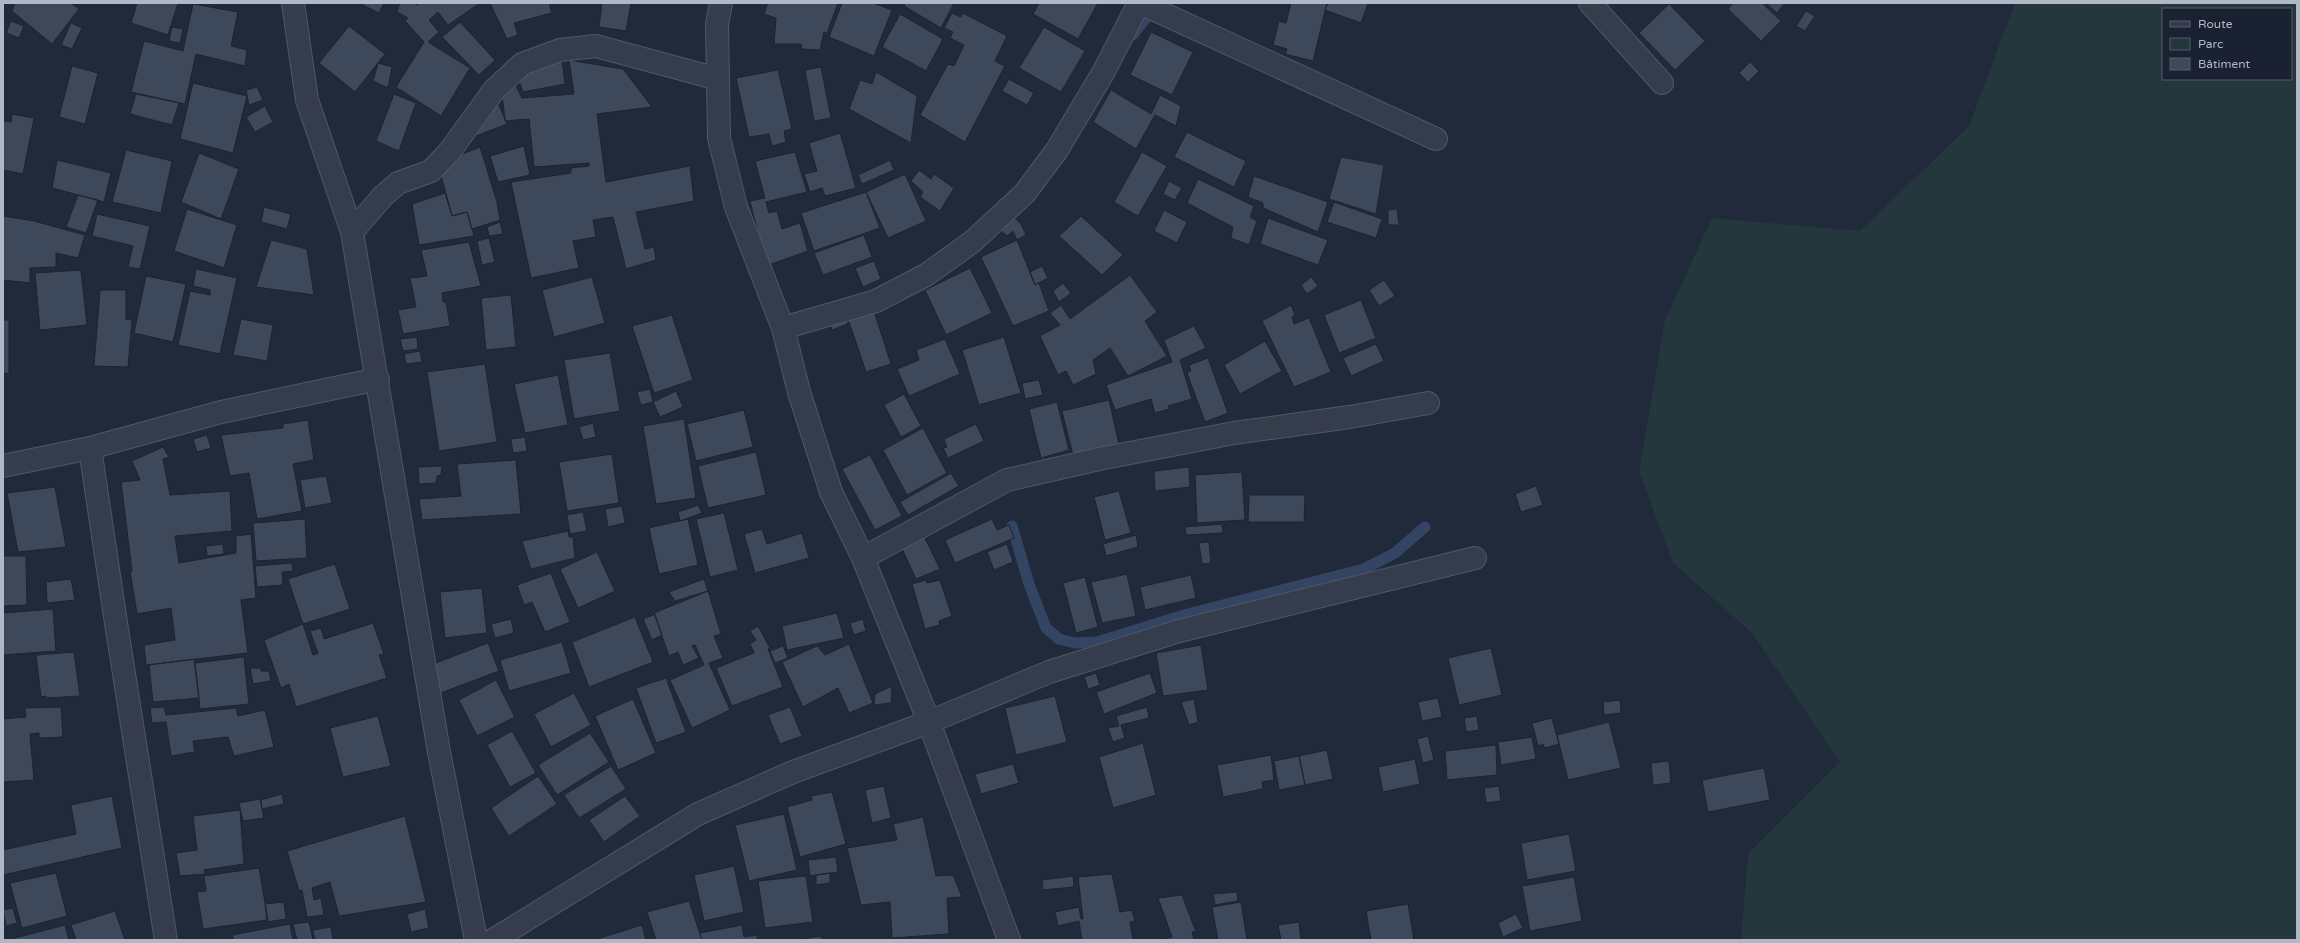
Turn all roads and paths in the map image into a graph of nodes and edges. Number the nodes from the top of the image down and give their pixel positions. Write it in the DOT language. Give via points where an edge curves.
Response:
graph roads {
  1 [pos="293,3"];
  2 [pos="721,3"];
  3 [pos="1140,3"];
  4 [pos="1590,3"];
  5 [pos="718,79"];
  6 [pos="1662,83"];
  7 [pos="1436,139"];
  8 [pos="352,232"];
  9 [pos="783,328"];
  10 [pos="378,379"];
  11 [pos="1428,402"];
  12 [pos="90,448"];
  13 [pos="3,466"];
  14 [pos="863,558"];
  15 [pos="1475,558"];
  16 [pos="929,722"];
  17 [pos="166,940"];
  18 [pos="476,940"];
  19 [pos="493,940"];
  20 [pos="1009,940"];
  1 -- 8 [label="street" via="307,100"];
  2 -- 5 [label="street" via="717,24"];
  3 -- 7 [label="street"];
  3 -- 9 [label="street" via="1103,73 1057,150 1025,193 972,242 926,275 876,301"];
  4 -- 6 [label="street"];
  5 -- 8 [label="street" via="596,46 560,50 522,64 494,90 450,152 431,171 398,183 383,196"];
  5 -- 9 [label="street" via="719,138 736,207"];
  8 -- 10 [label="street"];
  9 -- 14 [label="street" via="799,392 831,492"];
  10 -- 12 [label="street" via="222,412"];
  10 -- 18 [label="street" via="439,752"];
  11 -- 14 [label="street" via="1350,417 1234,433 1098,459 1007,480"];
  12 -- 13 [label="street"];
  12 -- 17 [label="street"];
  14 -- 16 [label="street"];
  15 -- 16 [label="street" via="1179,631 1050,672"];
  16 -- 19 [label="street" via="793,772 698,814"];
  16 -- 20 [label="street"];
}
